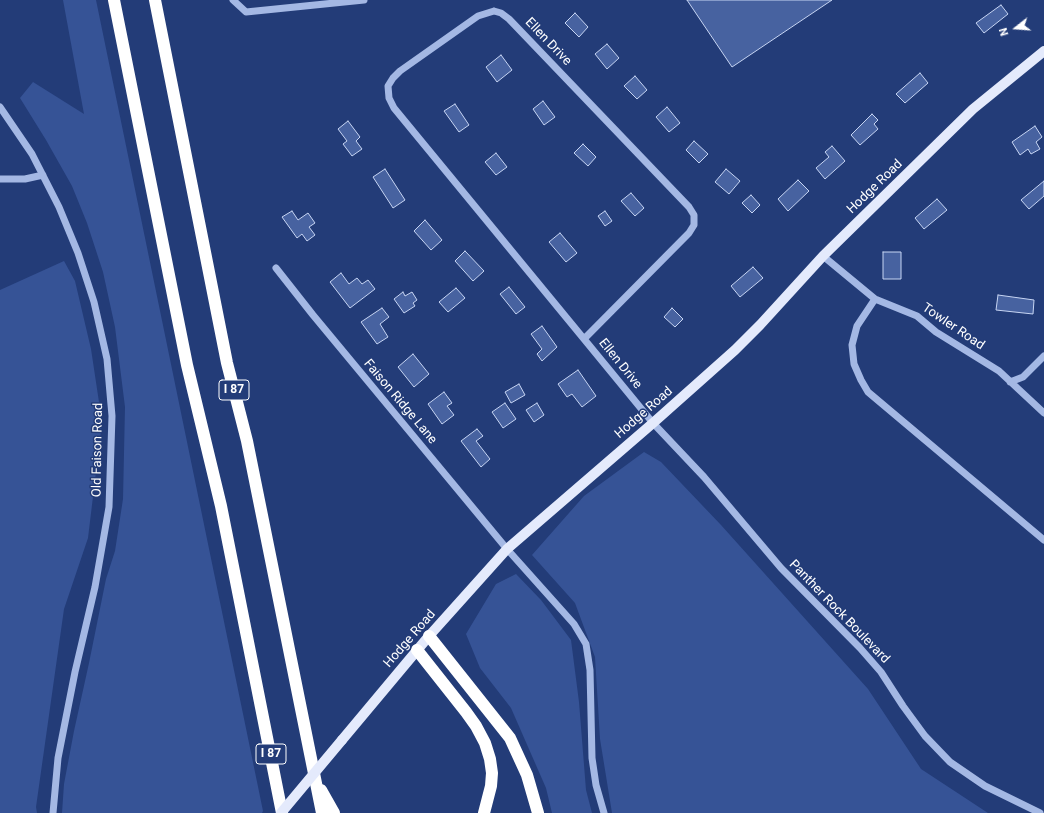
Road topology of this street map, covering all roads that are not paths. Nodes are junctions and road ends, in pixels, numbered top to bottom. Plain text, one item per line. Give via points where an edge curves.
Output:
1 (114, 0) edge
2 (155, 0) edge
3 (233, 0) edge
4 (364, 0) edge
5 (1044, 51) edge
6 (0, 106) edge
7 (43, 175) junction
8 (0, 179) edge
9 (823, 256) junction
10 (276, 268) dead end
11 (875, 299) junction
12 (584, 339) junction
13 (1044, 356) edge
14 (1010, 382) junction
15 (1044, 413) edge
16 (653, 423) junction
17 (1044, 540) edge
18 (507, 549) junction
19 (428, 636) junction
20 (417, 650) junction
21 (315, 779) junction
22 (53, 813) edge
23 (282, 813) edge
24 (322, 813) edge
25 (334, 813) edge
26 (484, 813) edge
27 (538, 813) edge
28 (604, 813) edge
29 (1040, 813) edge

1 - 23 highway, I 87 via 187,366 222,506
2 - 21 highway, I 87
3 - 4 street via 246,12
5 - 9 main road, Hodge Road via 973,109
6 - 7 street, Old Faison Road
7 - 8 street via 25,179
7 - 22 street, Old Faison Road via 78,253 94,302 107,359 112,416 109,507 95,587 58,758
9 - 11 street, Towler Road
9 - 16 main road, Hodge Road via 735,350
10 - 18 street, Faison Ridge Lane via 312,315
11 - 14 street, Towler Road via 917,316 936,332 998,371
11 - 17 street via 857,326 852,345 854,364 868,392
12 - 12 street, Ellen Drive via 689,233 694,225 694,215 509,19 501,13 488,12 478,16 400,71 388,86 389,98 394,108
12 - 16 street, Ellen Drive
13 - 14 street via 1023,377
14 - 15 street, Towler Road
16 - 18 main road, Hodge Road
16 - 29 street, Panther Rock Boulevard via 704,477 780,568 860,648 881,672 925,736 950,762 985,786
18 - 19 main road, Hodge Road
18 - 28 street, Faison Ridge Lane via 574,624 586,644 590,670 592,758
19 - 20 main road, Hodge Road
19 - 27 highway via 510,738 527,775
20 - 23 main road, Hodge Road, bridge
20 - 26 highway via 466,712 484,743 492,773 492,786
21 - 24 highway, I 87
21 - 25 highway

